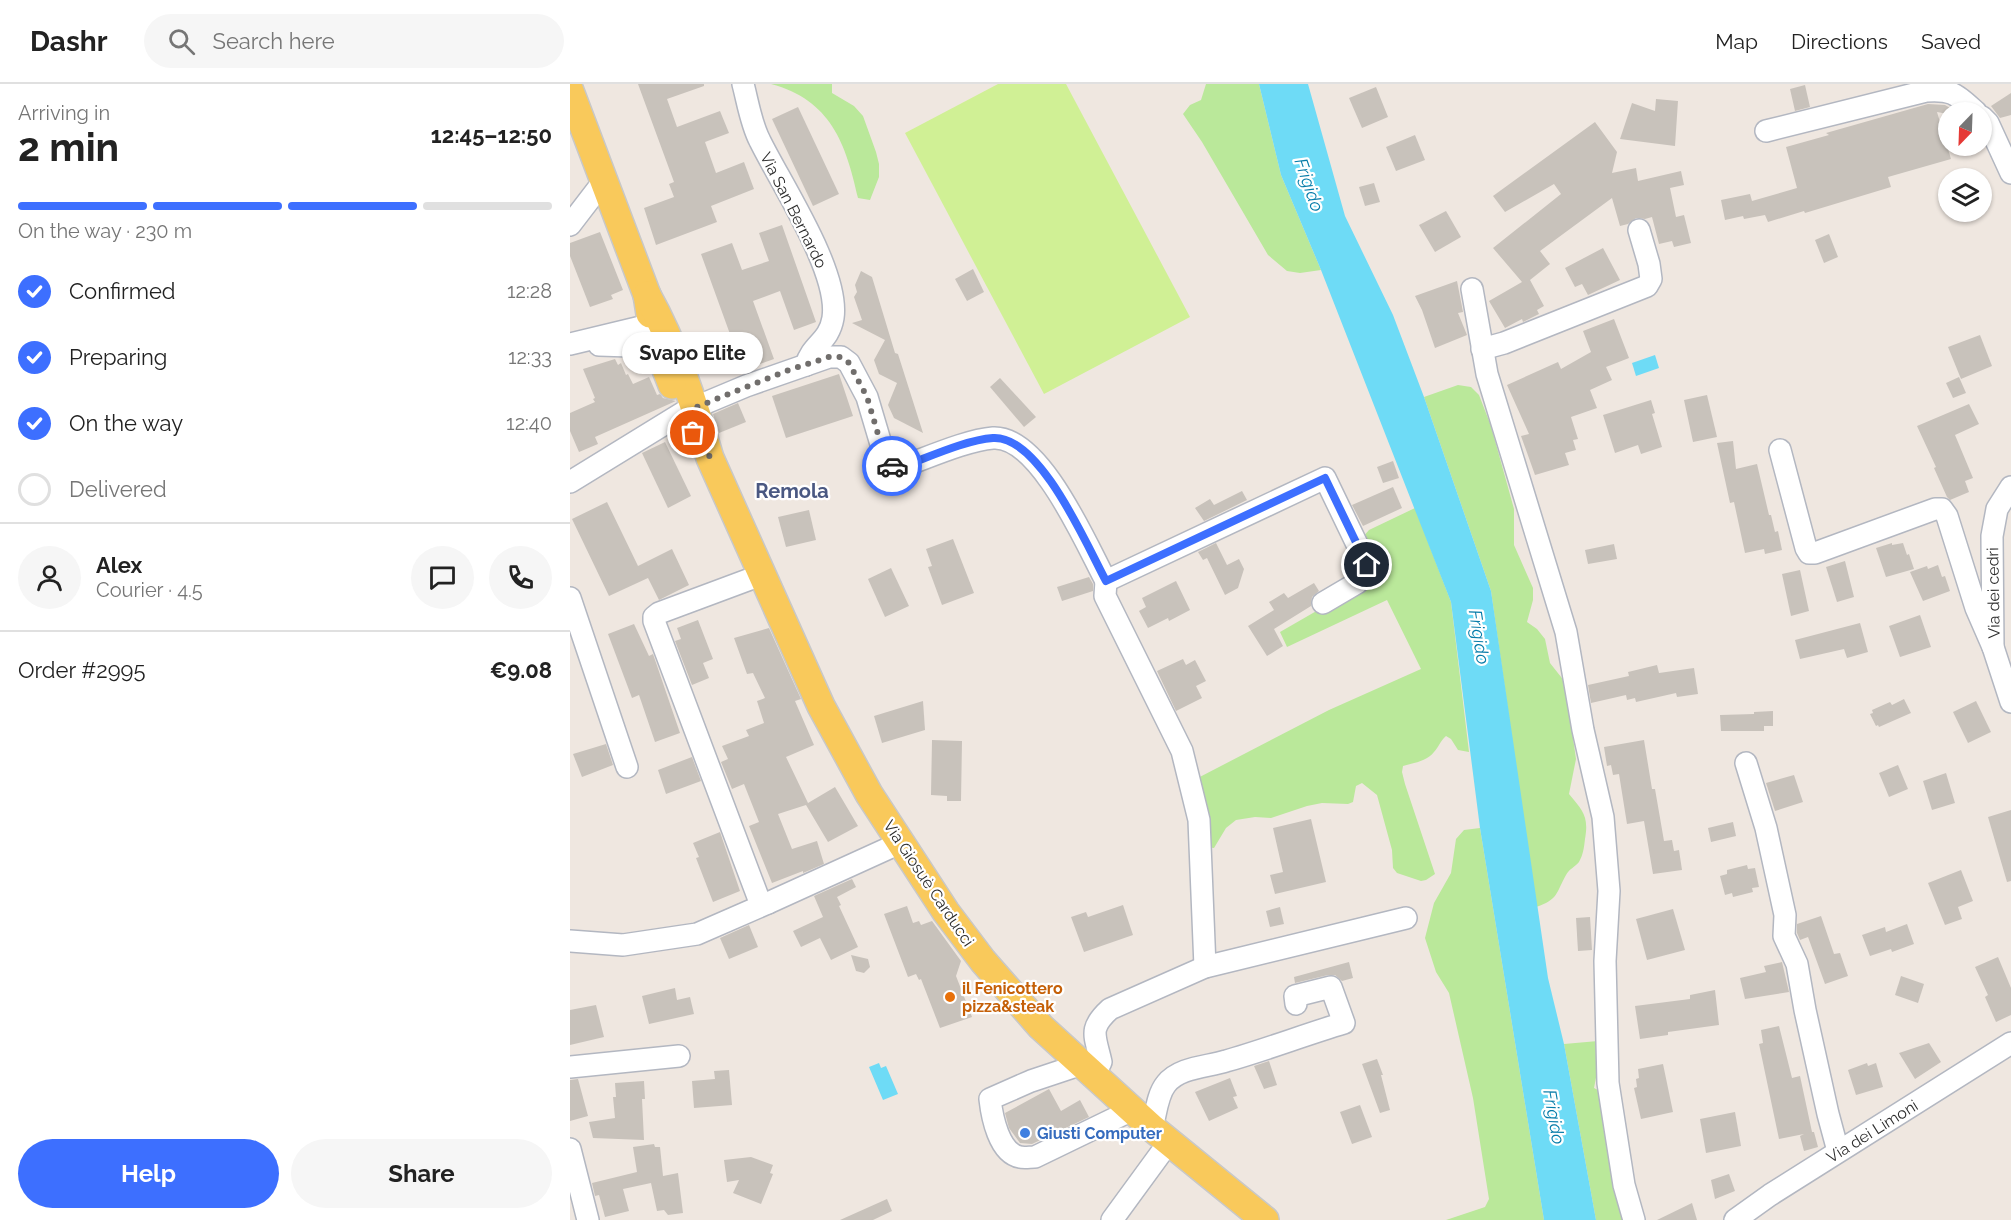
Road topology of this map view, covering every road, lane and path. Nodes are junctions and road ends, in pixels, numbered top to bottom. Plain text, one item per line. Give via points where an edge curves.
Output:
1 (743, 84) edge
2 (570, 91) edge
3 (1965, 102) edge
4 (1766, 131) dead end
5 (1992, 132) edge
6 (2011, 173) edge
7 (595, 192) junction
8 (570, 225) edge
9 (1639, 230) dead end
10 (1472, 289) dead end
11 (648, 305) junction
12 (571, 344) edge
13 (1482, 349) junction
14 (650, 350) joint
15 (806, 365) junction
16 (689, 410) junction
17 (1780, 450) dead end
18 (570, 482) edge
19 (2011, 487) edge
20 (761, 575) junction
21 (1106, 581) junction
22 (570, 598) edge
23 (1323, 603) dead end
24 (1993, 647) junction
25 (2011, 702) edge
26 (1746, 763) dead end
27 (627, 767) dead end
28 (900, 843) junction
29 (768, 903) junction
30 (1406, 918) dead end
31 (570, 941) edge
32 (1205, 967) junction
33 (1296, 1004) dead end
34 (2011, 1043) edge
35 (679, 1056) dead end
36 (570, 1066) edge
37 (1088, 1070) junction
38 (1132, 1110) junction
39 (1161, 1135) junction
40 (570, 1149) edge
41 (1838, 1152) junction
42 (588, 1220) edge
43 (1112, 1220) edge
44 (1265, 1220) edge
45 (1634, 1220) edge
46 (1735, 1220) edge

1 - 15 street, Via San Bernardo via 759,139 824,267 833,299 830,333
2 - 7 main road, Via Giosuè Carducci
3 - 4 street via 1944,90 1926,91
5 - 6 street
7 - 8 street
7 - 11 main road, Via Giosuè Carducci via 619,225
9 - 13 street via 1649,264 1651,279 1647,286
10 - 13 street
11 - 12 street via 647,322 641,327
11 - 16 main road, Via Giosuè Carducci via 663,324
12 - 14 street
13 - 45 street via 1566,632 1603,818 1609,891 1605,961 1608,1083 1624,1185
14 - 16 main road, Via Giosuè Carducci via 663,362
15 - 16 street
15 - 21 street via 829,357 841,357 849,363 867,397 886,461 893,467 995,438 1017,445 1053,484
16 - 18 street
16 - 20 main road, Via Giosuè Carducci
17 - 24 street via 1809,553 1942,509
19 - 24 street, Via dei cedri via 1997,509 1992,536
20 - 28 main road, Via Giosuè Carducci via 821,706
20 - 29 street via 659,613 654,621 758,897
21 - 23 street via 1325,478 1367,565 1366,575 1357,583
21 - 32 street via 1105,596 1182,751 1199,820
22 - 27 street
24 - 25 street, Via dei cedri
26 - 41 street via 1766,828 1785,915 1784,936 1797,964
28 - 29 street
28 - 37 main road, Via Giosuè Carducci via 983,961 1041,1027
29 - 31 street via 697,934 623,945
30 - 32 street
32 - 37 street via 1110,1009 1098,1020 1094,1031 1101,1062
33 - 39 street via 1295,996 1331,987 1344,1023 1184,1072 1166,1084 1159,1099
34 - 41 street, Via dei Limoni
35 - 36 street
37 - 38 main road, Via Giosuè Carducci
37 - 38 street via 1031,1081 990,1099 991,1116 1006,1149 1019,1157 1035,1157
38 - 39 main road, Via Giosuè Carducci
39 - 43 street
39 - 44 main road, Via Giosuè Carducci
40 - 42 street
41 - 46 street, Via dei Limoni

